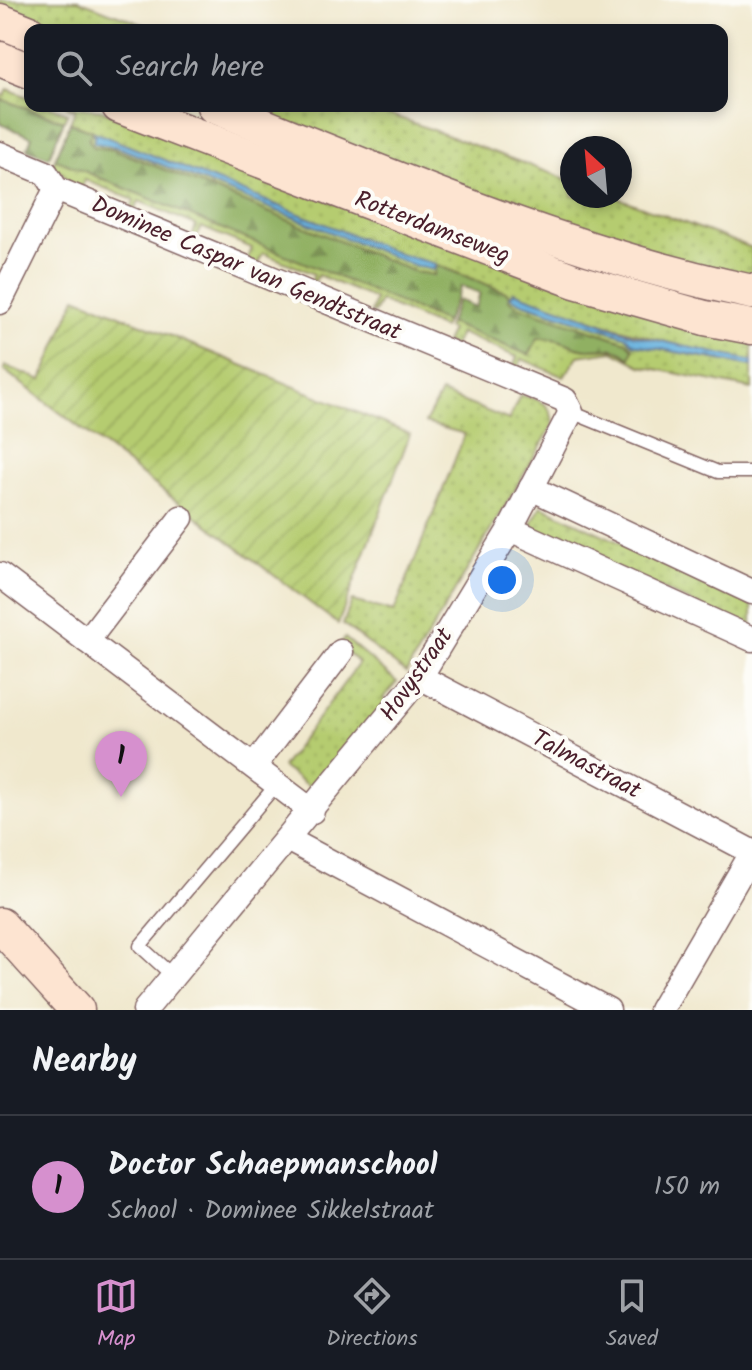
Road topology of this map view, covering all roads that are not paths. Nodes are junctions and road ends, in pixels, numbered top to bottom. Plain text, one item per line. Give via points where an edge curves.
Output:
1 (0, 21) edge
2 (24, 31) edge
3 (0, 59) edge
4 (24, 69) edge
5 (135, 112) edge
6 (229, 112) edge
7 (0, 154) edge
8 (56, 189) junction
9 (752, 292) edge
10 (0, 302) edge
11 (752, 327) edge
12 (571, 412) junction
13 (752, 472) edge
14 (531, 488) junction
15 (181, 518) dead end
16 (510, 529) junction
17 (0, 575) edge
18 (752, 592) edge
19 (752, 639) edge
20 (87, 641) junction
21 (341, 652) dead end
22 (420, 677) junction
23 (254, 766) junction
24 (276, 785) junction
25 (312, 811) junction
26 (289, 840) junction
27 (752, 853) edge
28 (0, 925) edge
29 (175, 978) junction
30 (157, 1007) edge
31 (77, 1010) edge
32 (608, 1010) edge
33 (661, 1010) edge

1 - 2 main road
3 - 4 main road
5 - 11 main road, Rotterdamseweg via 575,281
6 - 9 main road, Rotterdamseweg via 515,223 655,269
7 - 8 street, Dominee Caspar van Gendtstraat via 46,173
8 - 10 street
8 - 12 street, Dominee Caspar van Gendtstraat via 565,400
12 - 13 lane via 718,472
12 - 14 street, Hovystraat
14 - 16 street, Hovystraat
14 - 18 street
15 - 20 street
16 - 19 street
16 - 22 street, Hovystraat
17 - 20 street
20 - 23 street
21 - 23 street
22 - 25 street, Hovystraat
22 - 27 street, Talmastraat
23 - 24 street
24 - 25 street
24 - 29 lane via 140,946
25 - 26 street, Hovystraat
26 - 29 street, Hovystraat
26 - 32 street
27 - 33 street
28 - 31 main road
29 - 30 street, Hovystraat

